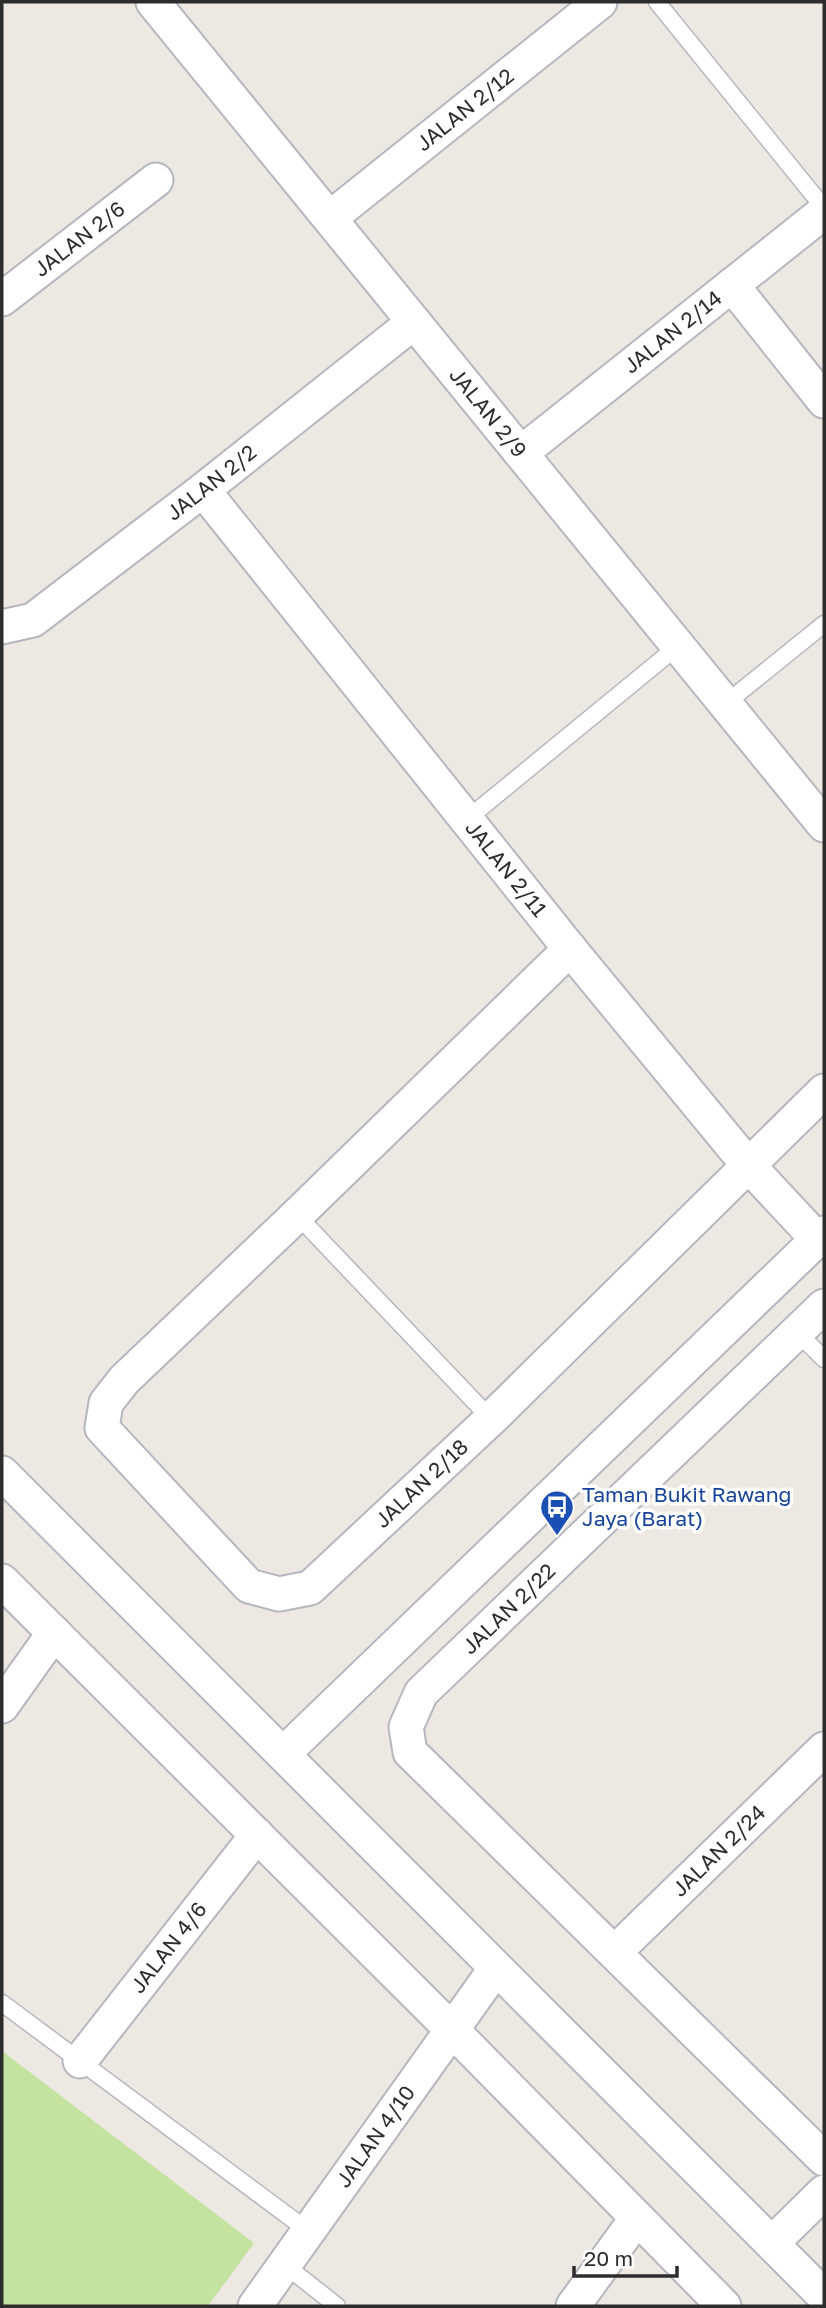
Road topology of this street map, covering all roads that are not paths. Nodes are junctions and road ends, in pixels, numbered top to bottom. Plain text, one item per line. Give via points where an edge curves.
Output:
1 (154, 2) edge
2 (600, 2) edge
3 (657, 2) edge
4 (156, 180) dead end
5 (824, 210) edge
6 (330, 218) junction
7 (732, 285) junction
8 (2, 299) edge
9 (414, 322) junction
10 (824, 401) edge
11 (521, 453) junction
12 (203, 490) junction
13 (824, 624) edge
14 (2, 627) edge
15 (678, 646) junction
16 (725, 704) junction
17 (466, 820) junction
18 (824, 825) edge
19 (570, 949) junction
20 (824, 1091) edge
21 (748, 1165) junction
22 (298, 1215) junction
23 (821, 1237) edge
24 (824, 1306) edge
25 (797, 1332) junction
26 (824, 1359) edge
27 (491, 1419) junction
28 (2, 1473) edge
29 (2, 1581) edge
30 (54, 1633) junction
31 (2, 1706) edge
32 (824, 1749) edge
33 (283, 1754) junction
34 (257, 1835) junction
35 (615, 1952) junction
36 (496, 1968) junction
37 (2, 2003) edge
38 (453, 2031) junction
39 (80, 2061) junction
40 (824, 2159) edge
41 (824, 2193) edge
42 (637, 2218) junction
43 (307, 2230) junction
44 (772, 2244) junction
45 (285, 2265) junction
46 (824, 2296) edge
47 (255, 2306) edge
48 (337, 2306) edge
49 (573, 2306) edge
50 (724, 2306) edge

1 - 6 street, JALAN 2/9
2 - 6 street, JALAN 2/12
3 - 5 lane
4 - 8 street, JALAN 2/6
5 - 7 street, JALAN 2/14
6 - 9 street, JALAN 2/9
7 - 10 street
7 - 11 street, JALAN 2/14
9 - 11 street, JALAN 2/9
9 - 12 street, JALAN 2/2
11 - 15 street, JALAN 2/9
12 - 14 street, JALAN 2/2 via 33,620
12 - 17 street, JALAN 2/11
13 - 16 lane
15 - 16 street, JALAN 2/9
15 - 17 lane
16 - 18 street, JALAN 2/9
17 - 19 street, JALAN 2/11
19 - 21 street, JALAN 2/11
19 - 22 street
20 - 21 street, JALAN 2/18
21 - 23 street, JALAN 2/11
21 - 27 street, JALAN 2/18
22 - 27 lane
22 - 27 street, JALAN 2/18 via 124,1380 106,1403 102,1428 249,1586 279,1594 310,1588
23 - 33 street
24 - 25 street, JALAN 2/22
25 - 26 lane
25 - 35 street, JALAN 2/22 via 421,1693 406,1727 410,1752
28 - 33 street
29 - 30 street
30 - 31 street
30 - 34 street
32 - 35 street, JALAN 2/24
33 - 36 street
34 - 38 street
34 - 39 street, JALAN 4/6
35 - 40 street
36 - 38 street, JALAN 4/10
36 - 44 street
37 - 39 lane
38 - 42 street
38 - 43 street, JALAN 4/10
39 - 43 lane
41 - 44 street
42 - 49 street
42 - 50 street
43 - 45 street, JALAN 4/10
44 - 46 street
45 - 47 street, JALAN 4/10
45 - 48 lane

